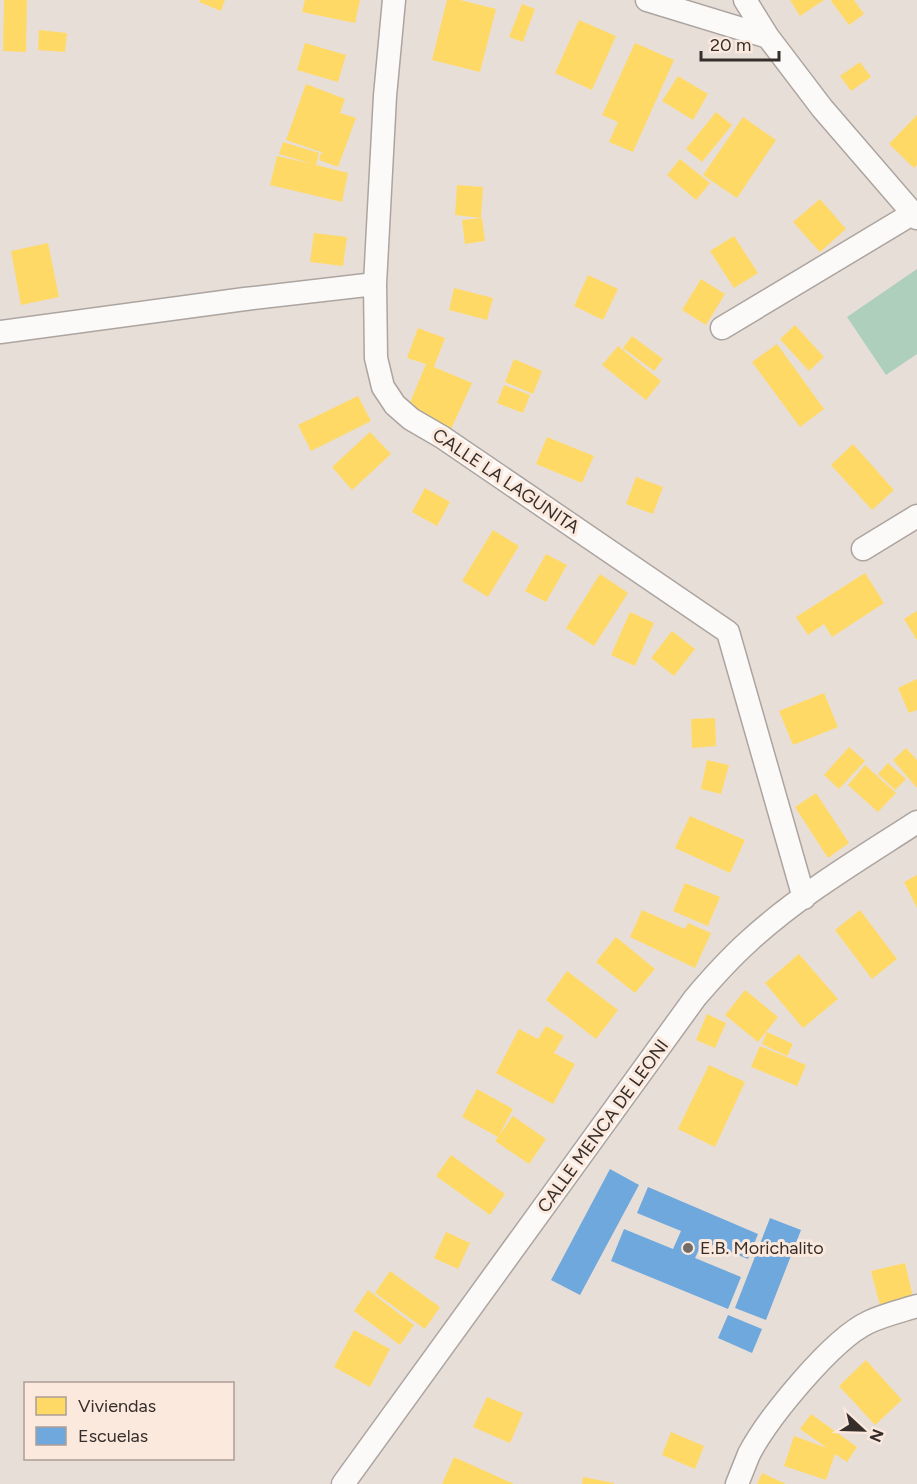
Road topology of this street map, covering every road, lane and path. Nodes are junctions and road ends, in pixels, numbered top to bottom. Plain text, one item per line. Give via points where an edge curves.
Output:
1 (394, 0) edge
2 (647, 0) edge
3 (745, 0) edge
4 (768, 37) junction
5 (914, 216) edge
6 (375, 284) junction
7 (722, 328) dead end
8 (0, 332) edge
9 (916, 520) edge
10 (863, 549) dead end
11 (917, 822) edge
12 (804, 898) junction
13 (917, 1306) edge
14 (343, 1484) edge
15 (737, 1484) edge

1 - 6 street, CALLE LA LAGUNITA
2 - 4 street
3 - 4 street
4 - 5 street via 822,108
5 - 7 street
6 - 8 street
6 - 12 street, CALLE LA LAGUNITA via 376,358 383,387 395,405 728,632
9 - 10 street
11 - 12 street, CALLE MENCA DE LEONI
12 - 14 street, CALLE MENCA DE LEONI via 749,940 695,998
13 - 15 street via 867,1323 838,1344 774,1416

